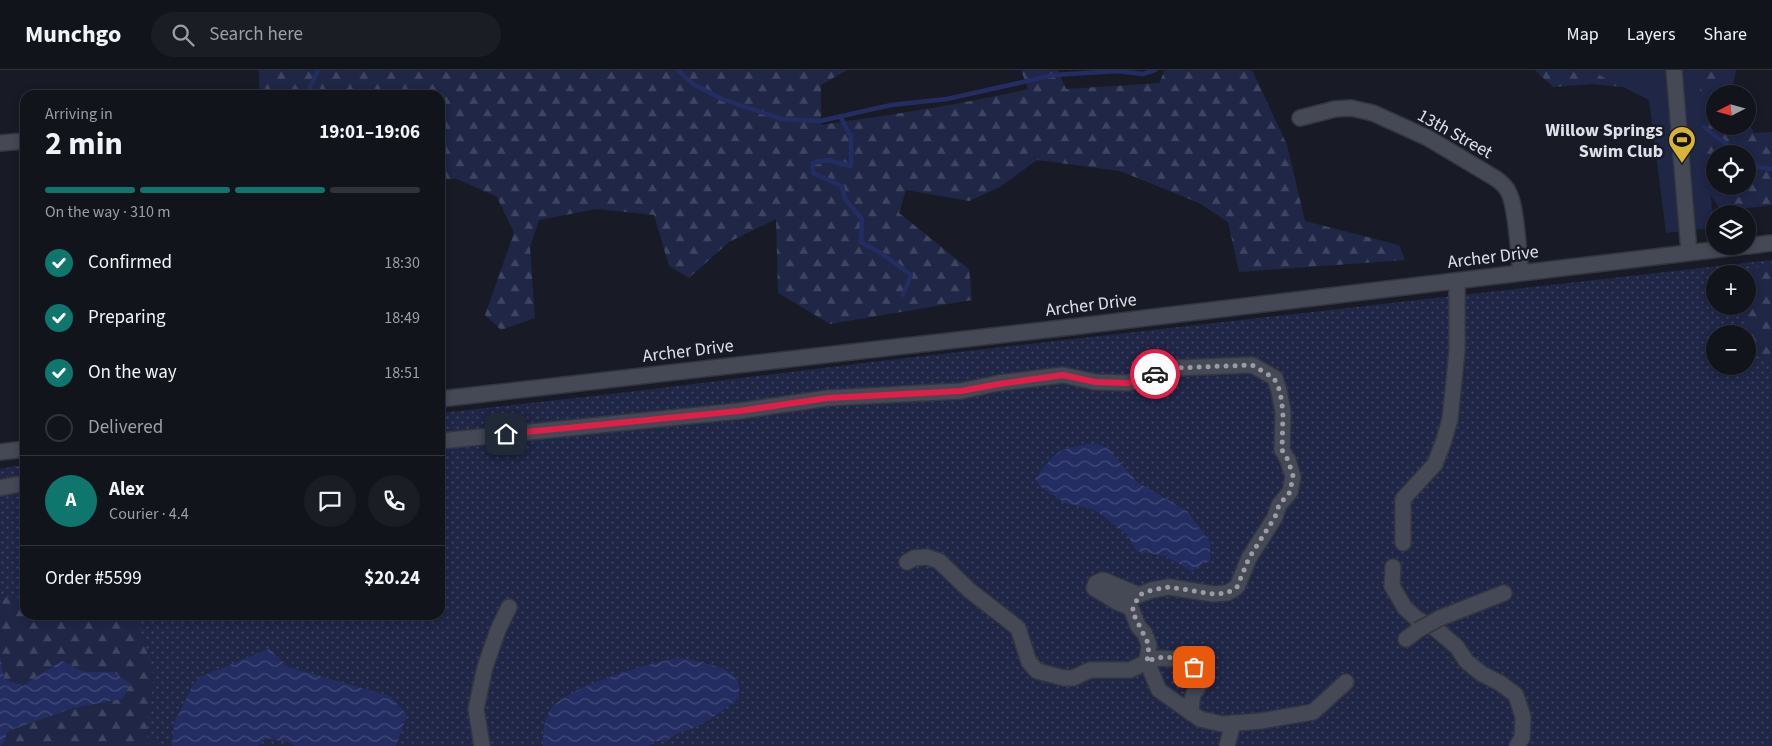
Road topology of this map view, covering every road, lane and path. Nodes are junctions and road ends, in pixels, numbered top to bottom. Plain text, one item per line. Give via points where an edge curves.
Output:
1 (1674, 70) edge
2 (1300, 118) dead end
3 (20, 141) edge
4 (0, 143) edge
5 (1772, 243) edge
6 (1756, 245) edge
7 (1706, 250) edge
8 (1689, 252) junction
9 (1522, 272) junction
10 (1457, 281) junction
11 (445, 398) edge
12 (445, 440) edge
13 (20, 450) edge
14 (0, 452) edge
15 (20, 484) edge
16 (0, 488) edge
17 (1403, 543) dead end
18 (907, 562) dead end
19 (1393, 567) dead end
20 (1504, 592) dead end
21 (1139, 595) junction
22 (509, 607) dead end
23 (1132, 611) junction
24 (1412, 634) dead end
25 (1147, 662) junction
26 (1346, 682) dead end
27 (1191, 713) junction
28 (1233, 723) junction
29 (482, 746) edge
30 (1227, 746) edge
31 (1517, 746) edge

1 - 8 street
2 - 9 street, 13th Street via 1351,108 1373,114 1428,138 1495,178 1509,194 1513,207
3 - 4 street
5 - 6 street, Archer Drive
7 - 8 street, Archer Drive
8 - 9 street, Archer Drive
9 - 10 street, Archer Drive
10 - 11 street, Archer Drive
10 - 17 street via 1457,351 1450,419 1434,464 1403,499
12 - 21 street via 739,411 828,398 961,391 1063,375 1095,382 1128,383 1175,368 1252,365 1274,378 1280,391 1282,450 1293,476 1290,492 1249,558 1237,587 1220,594 1169,587
13 - 14 street
15 - 16 street
18 - 25 street via 926,557 939,561 955,574 969,590 1018,628 1029,662 1037,671 1072,678 1090,670 1130,670
19 - 31 street via 1392,586 1405,608 1457,647 1466,661 1482,674 1516,695 1523,717 1522,738
20 - 24 street, bridge via 1440,618
21 - 23 street
21 - 23 street via 1103,580 1096,583 1094,588
22 - 29 street via 485,667 476,709
23 - 25 street via 1149,645
25 - 27 street via 1159,690
25 - 27 street via 1162,657 1185,661 1194,667 1200,677 1193,694
26 - 28 street via 1313,712
27 - 28 street via 1200,719
28 - 30 street

